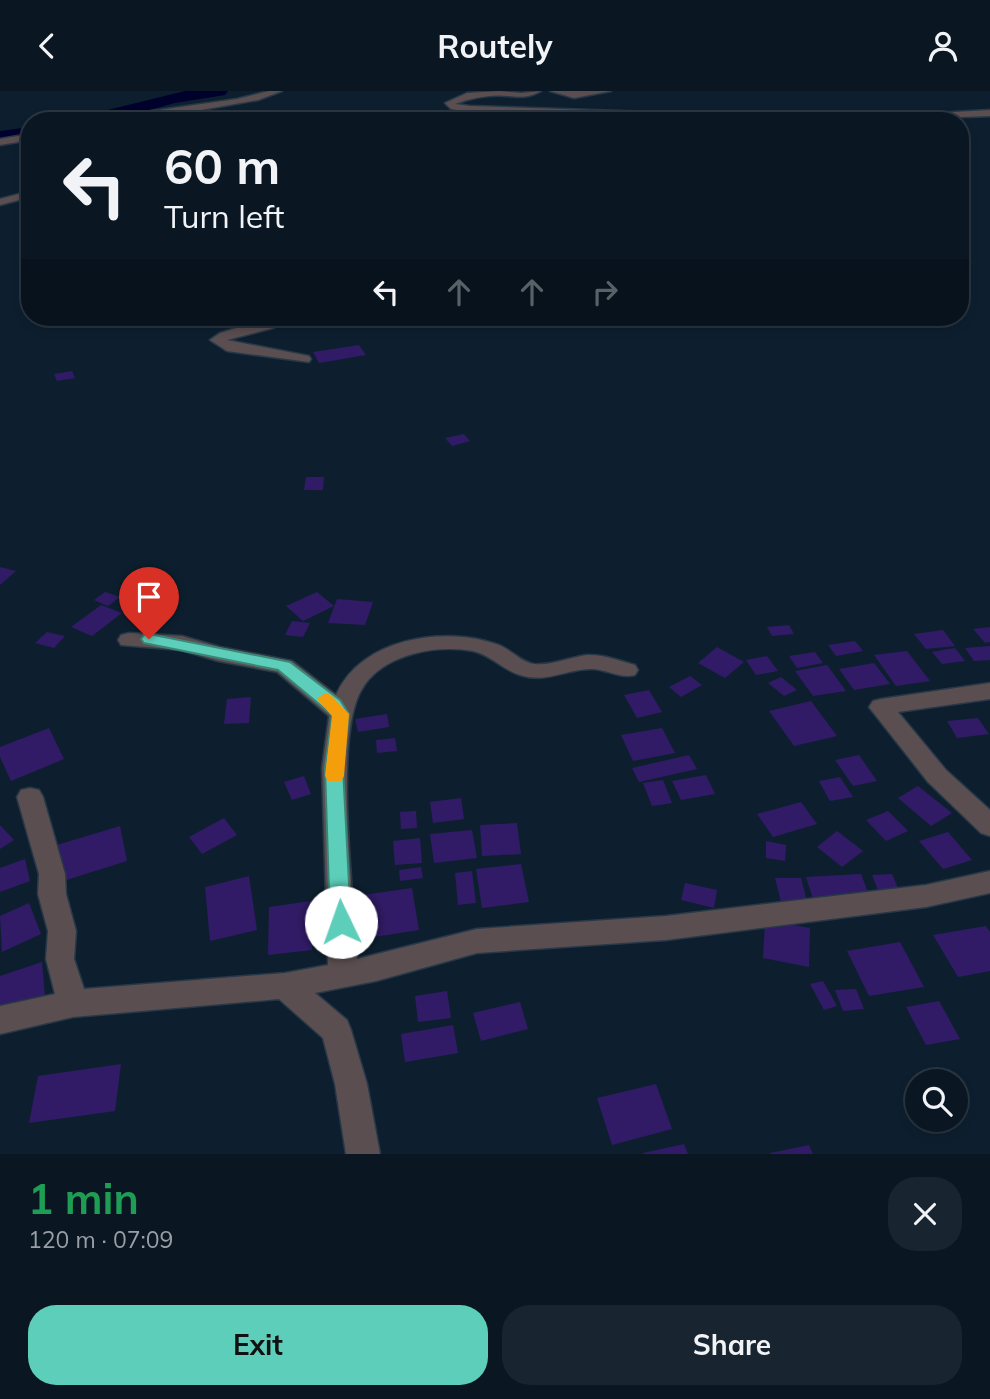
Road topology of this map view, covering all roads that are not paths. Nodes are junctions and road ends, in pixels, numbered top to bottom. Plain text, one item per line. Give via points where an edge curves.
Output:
1 (278, 91) edge
2 (537, 91) edge
3 (554, 91) edge
4 (607, 91) edge
5 (186, 107) junction
6 (162, 110) joint
7 (153, 112) edge
8 (201, 112) edge
9 (560, 112) edge
10 (990, 113) edge
11 (969, 114) edge
12 (21, 138) edge
13 (0, 142) edge
14 (21, 196) edge
15 (0, 202) edge
16 (264, 326) edge
17 (304, 359) dead end
18 (129, 640) dead end
19 (627, 670) dead end
20 (990, 691) edge
21 (341, 714) junction
22 (30, 797) dead end
23 (990, 826) edge
24 (990, 882) edge
25 (343, 974) junction
26 (285, 986) junction
27 (73, 1003) junction
28 (0, 1020) edge
29 (363, 1154) edge

1 - 5 street
2 - 9 street via 521,96 467,96 449,103 470,109
3 - 4 street via 574,95
5 - 6 street
5 - 8 street
6 - 7 street
10 - 11 street
12 - 13 street
14 - 15 street
16 - 17 street via 217,341 227,347
18 - 21 street via 182,643 284,666
19 - 21 street via 594,662 526,670 490,649 448,643 415,646 389,655 361,675
20 - 23 street via 881,708 937,776
21 - 25 street via 334,768
22 - 27 street via 52,874 62,931 60,959
24 - 25 street via 926,896 666,928 477,941
25 - 26 street
26 - 27 street
26 - 29 street via 336,1030 352,1084
27 - 28 street

